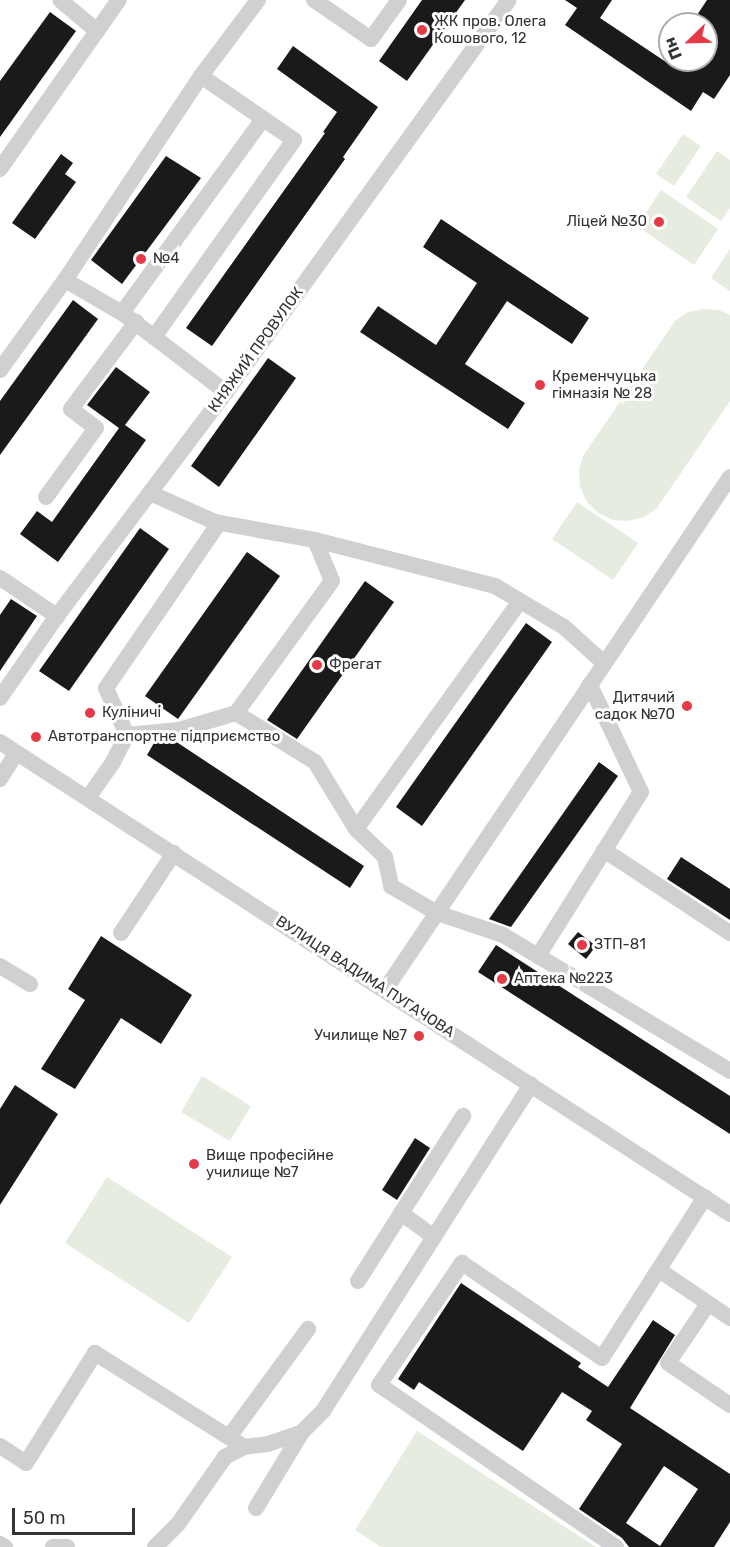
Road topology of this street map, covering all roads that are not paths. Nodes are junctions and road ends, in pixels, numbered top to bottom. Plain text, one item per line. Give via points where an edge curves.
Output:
1 (60, 0) edge
2 (119, 0) edge
3 (258, 0) edge
4 (314, 0) edge
5 (399, 0) edge
6 (509, 0) edge
7 (97, 31) junction
8 (201, 76) junction
9 (263, 119) junction
10 (0, 169) edge
11 (65, 280) junction
12 (129, 317) junction
13 (154, 338) junction
14 (0, 370) edge
15 (226, 392) junction
16 (730, 477) edge
17 (150, 493) junction
18 (46, 497) dead end
19 (724, 499) edge
20 (219, 523) junction
21 (315, 540) junction
22 (0, 578) edge
23 (520, 601) junction
24 (57, 616) junction
25 (604, 663) junction
26 (590, 685) junction
27 (0, 698) edge
28 (236, 713) junction
29 (127, 735) junction
30 (0, 742) edge
31 (16, 753) junction
32 (0, 779) edge
33 (88, 798) junction
34 (356, 829) junction
35 (604, 850) junction
36 (174, 853) junction
37 (437, 913) junction
38 (121, 933) dead end
39 (730, 933) edge
40 (538, 956) junction
41 (0, 966) edge
42 (30, 984) dead end
43 (385, 990) junction
44 (730, 1071) edge
45 (531, 1085) junction
46 (463, 1116) dead end
47 (705, 1197) junction
48 (401, 1213) junction
49 (730, 1214) edge
50 (434, 1237) junction
51 (658, 1270) junction
52 (358, 1281) dead end
53 (708, 1304) junction
54 (730, 1318) edge
55 (308, 1329) dead end
56 (730, 1405) edge
57 (302, 1432) junction
58 (230, 1437) junction
59 (0, 1446) edge
60 (244, 1446) junction
61 (256, 1508) dead end
62 (0, 1544) edge
63 (5, 1547) edge
64 (53, 1547) edge
65 (67, 1547) edge
66 (155, 1547) edge
67 (616, 1547) edge

1 - 7 street
2 - 7 street
3 - 8 street
4 - 5 street via 371,39
6 - 15 street, КНЯЖИЙ ПРОВУЛОК
7 - 10 street
8 - 9 street
8 - 11 street
9 - 12 street
9 - 13 street via 294,140
11 - 12 street
11 - 14 street
12 - 13 street
12 - 18 street via 71,409 96,428
13 - 15 street
15 - 17 street, КНЯЖИЙ ПРОВУЛОК
16 - 19 street
17 - 20 street
17 - 24 street, КНЯЖИЙ ПРОВУЛОК
19 - 25 street
20 - 21 street
20 - 29 street via 106,688
21 - 23 street via 495,586
21 - 28 street via 332,581
22 - 24 street
23 - 25 street via 564,627
23 - 34 street
24 - 27 street, КНЯЖИЙ ПРОВУЛОК
25 - 26 street
26 - 35 street via 641,792
26 - 37 street
28 - 29 street via 180,730
28 - 34 street via 315,762
29 - 33 street
30 - 31 street, ВУЛИЦЯ ВАДИМА ПУГАЧОВА
31 - 32 street
31 - 33 street, ВУЛИЦЯ ВАДИМА ПУГАЧОВА
33 - 36 street, ВУЛИЦЯ ВАДИМА ПУГАЧОВА
34 - 37 street via 385,856 391,886
35 - 39 street
35 - 40 street
36 - 38 street
36 - 43 street, ВУЛИЦЯ ВАДИМА ПУГАЧОВА
37 - 40 street via 503,935
37 - 43 street
40 - 44 street
41 - 42 street
43 - 45 street, ВУЛИЦЯ ВАДИМА ПУГАЧОВА
45 - 47 street, ВУЛИЦЯ ВАДИМА ПУГАЧОВА
45 - 50 street
46 - 48 street
47 - 49 street, ВУЛИЦЯ ВАДИМА ПУГАЧОВА
47 - 51 street
48 - 50 street
48 - 52 street
50 - 57 street via 323,1411
51 - 53 street
51 - 67 street via 602,1358 462,1263 379,1385
53 - 54 street
53 - 56 street via 668,1363
55 - 58 street
57 - 60 street via 268,1444
57 - 61 street
58 - 59 street via 95,1353 26,1464
58 - 60 street
60 - 66 street via 225,1457 178,1524
62 - 63 street
64 - 65 street

